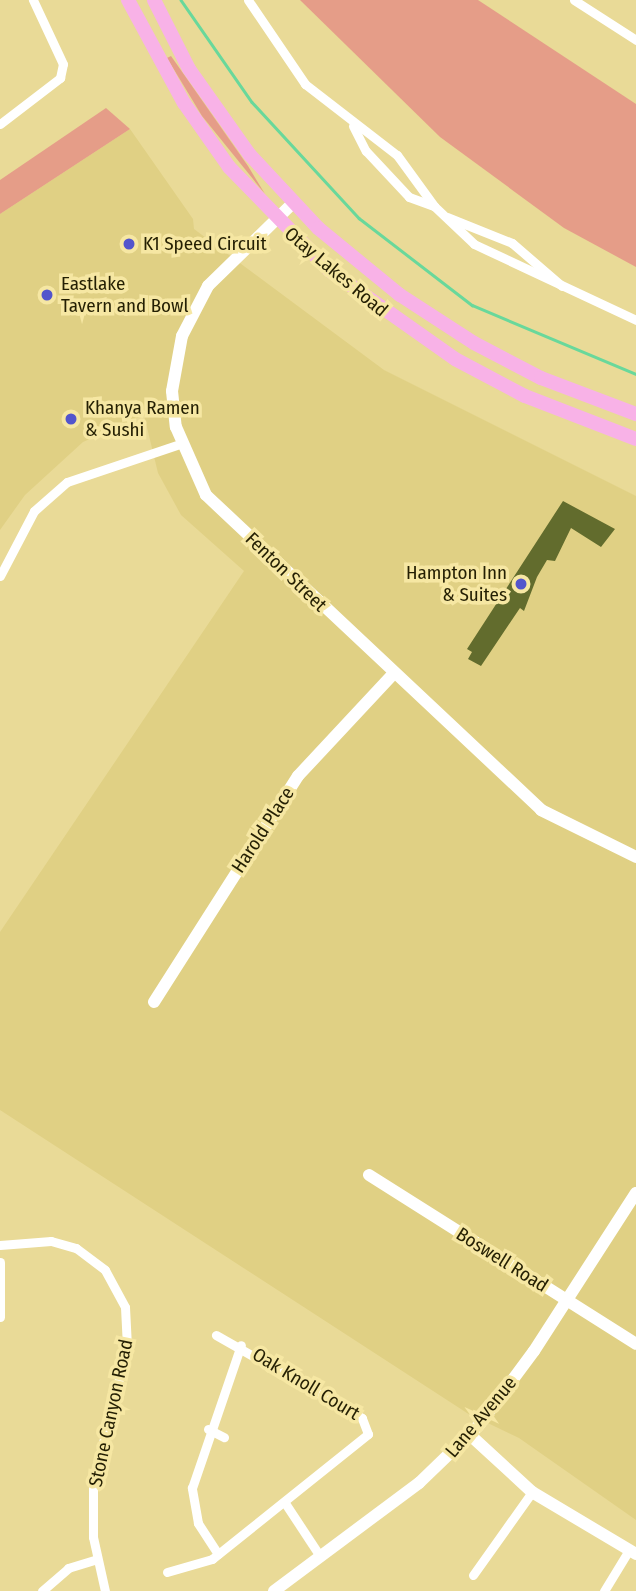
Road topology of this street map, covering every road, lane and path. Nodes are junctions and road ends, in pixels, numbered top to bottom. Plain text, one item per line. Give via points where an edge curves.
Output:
1 (33, 0) edge
2 (128, 0) edge
3 (154, 0) edge
4 (248, 0) edge
5 (574, 0) edge
6 (636, 40) edge
7 (0, 124) edge
8 (353, 126) junction
9 (294, 202) junction
10 (434, 206) junction
11 (443, 215) junction
12 (274, 219) junction
13 (565, 290) junction
14 (636, 320) edge
15 (636, 414) edge
16 (636, 439) edge
17 (180, 444) junction
18 (0, 576) edge
19 (393, 674) junction
20 (636, 857) edge
21 (154, 1002) dead end
22 (369, 1175) dead end
23 (636, 1193) edge
24 (0, 1245) edge
25 (0, 1262) edge
26 (566, 1301) junction
27 (0, 1317) edge
28 (216, 1335) dead end
29 (636, 1343) edge
30 (241, 1345) junction
31 (208, 1429) junction
32 (469, 1434) junction
33 (224, 1437) dead end
34 (532, 1492) junction
35 (285, 1503) junction
36 (633, 1552) edge
37 (218, 1554) junction
38 (320, 1556) junction
39 (96, 1559) junction
40 (167, 1572) dead end
41 (473, 1574) dead end
42 (42, 1591) edge
43 (105, 1591) edge
44 (274, 1591) edge
45 (604, 1591) edge

1 - 7 street via 63,64 60,78
2 - 12 main road, Otay Lakes Road via 184,103
3 - 9 main road, Otay Lakes Road via 189,69 250,155
4 - 8 street via 305,84
5 - 6 street
8 - 10 street via 397,155
8 - 10 street via 366,151 409,197
9 - 12 street, Fenton Street
9 - 15 main road, Otay Lakes Road via 400,295 474,343 541,378
10 - 11 street
11 - 13 street via 495,258
11 - 13 street via 506,239
12 - 16 main road, Otay Lakes Road via 392,319 454,359 525,396
12 - 17 street, Fenton Street via 217,274 187,323 172,391
13 - 14 street
17 - 18 street via 67,482 34,510
17 - 19 street, Fenton Street via 206,495
19 - 20 street, Fenton Street via 541,810
19 - 21 street, Harold Place via 298,776
22 - 26 street, Boswell Road
23 - 26 street, Lane Avenue
24 - 39 street, Stone Canyon Road via 51,1241 76,1248 105,1270 125,1307 127,1347 93,1482
25 - 27 street
26 - 29 street, Boswell Road
26 - 32 street, Lane Avenue
28 - 30 street, Oak Knoll Court
30 - 31 street
30 - 35 street, Oak Knoll Court via 362,1418 368,1434
31 - 33 street
31 - 37 street via 191,1498 198,1523
32 - 34 street
32 - 38 street, Lane Avenue via 440,1466
34 - 36 street
34 - 41 street
35 - 37 street
35 - 38 street
36 - 45 street
37 - 40 street via 196,1567
38 - 44 street, Lane Avenue
39 - 42 street via 68,1569
39 - 43 street, Stone Canyon Road

